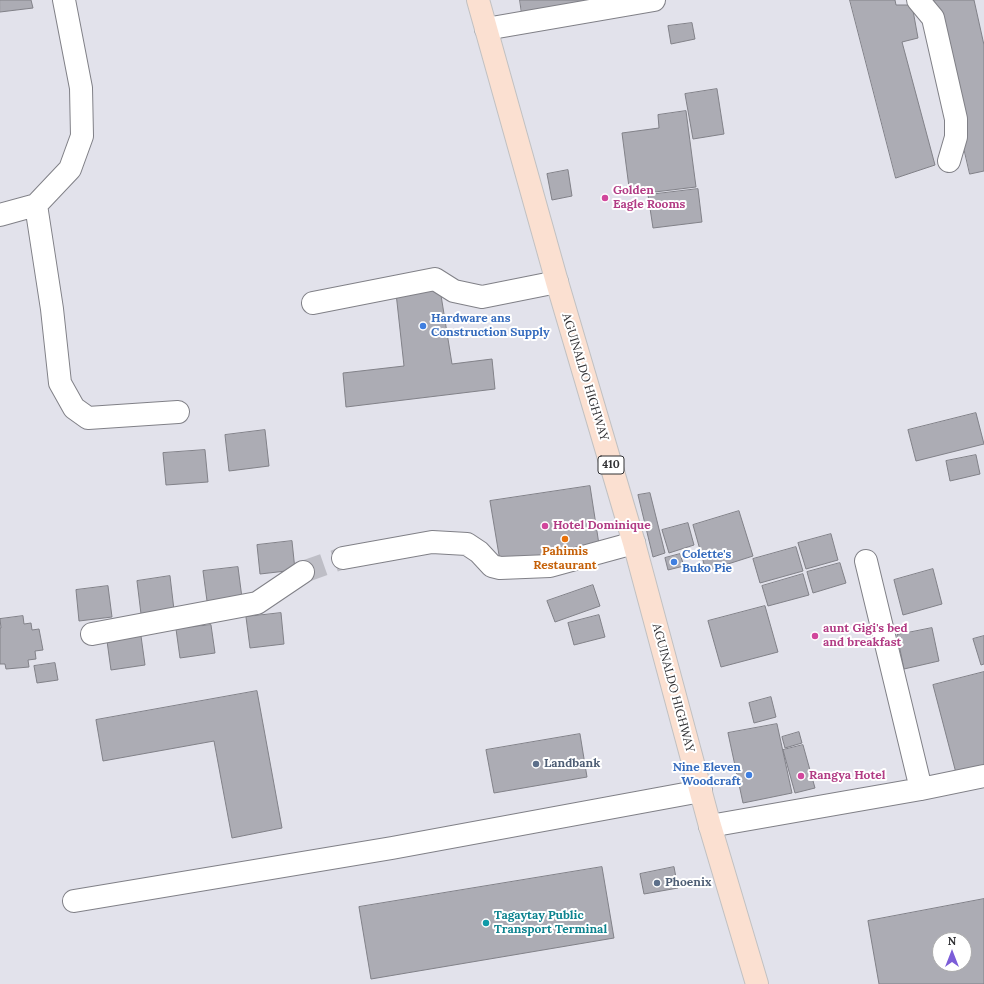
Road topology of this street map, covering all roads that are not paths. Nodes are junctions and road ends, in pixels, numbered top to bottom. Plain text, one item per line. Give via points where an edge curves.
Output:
1 (64, 0) edge
2 (478, 0) edge
3 (654, 0) edge
4 (918, 0) edge
5 (486, 29) junction
6 (949, 162) dead end
7 (36, 205) junction
8 (0, 215) edge
9 (556, 282) junction
10 (312, 303) dead end
11 (178, 412) dead end
12 (634, 543) junction
13 (343, 558) tunnel mouth
14 (866, 561) dead end
15 (303, 572) tunnel mouth
16 (92, 634) dead end
17 (984, 776) edge
18 (921, 789) junction
19 (701, 791) junction
20 (710, 826) junction
21 (74, 901) dead end
22 (758, 984) edge

1 - 7 street via 81,88 82,136 70,169
2 - 5 main road, AGUINALDO HIGHWAY / 410
3 - 5 street
4 - 6 street via 933,18 956,118 956,137
5 - 9 main road, AGUINALDO HIGHWAY / 410
7 - 8 street
7 - 11 street via 60,383 74,408 88,418
9 - 10 street via 482,296 454,291 435,279
9 - 12 main road, AGUINALDO HIGHWAY / 410
12 - 13 street via 550,566 500,568 492,566 467,544 432,542
12 - 19 main road, AGUINALDO HIGHWAY / 410
14 - 18 street
15 - 16 street via 257,603
17 - 18 street
18 - 20 street
19 - 20 main road, AGUINALDO HIGHWAY / 410
19 - 21 street via 392,848
20 - 22 main road, AGUINALDO HIGHWAY / 410

